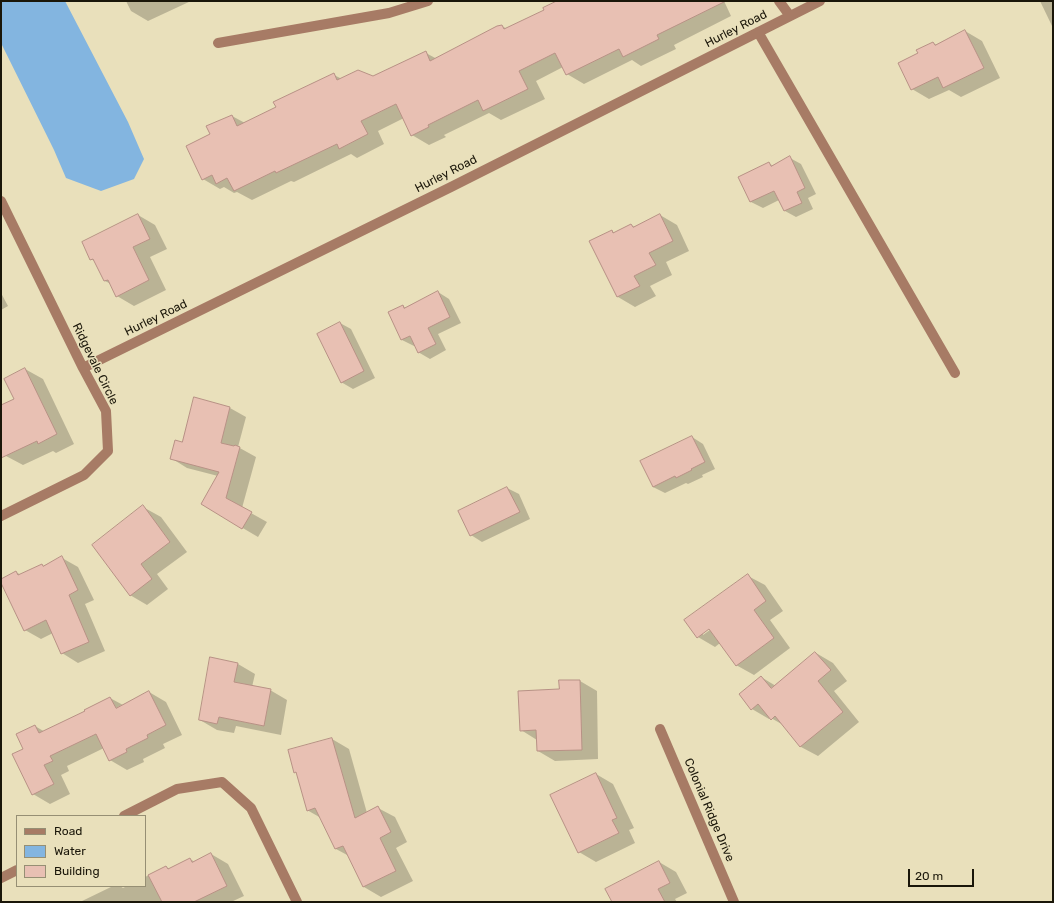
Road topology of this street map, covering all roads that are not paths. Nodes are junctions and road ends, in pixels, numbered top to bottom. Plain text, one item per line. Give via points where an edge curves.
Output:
1 (428, 1) edge
2 (780, 1) edge
3 (820, 1) edge
4 (790, 16) junction
5 (758, 32) junction
6 (218, 43) dead end
7 (1, 201) edge
8 (83, 368) junction
9 (955, 373) dead end
10 (1, 516) edge
11 (660, 729) dead end
12 (126, 815) edge
13 (16, 870) edge
14 (1, 878) edge
15 (297, 902) edge
16 (734, 902) edge

1 - 6 street via 389,13
2 - 4 street
3 - 4 street, Hurley Road
4 - 5 street, Hurley Road
5 - 8 street, Hurley Road
5 - 9 street
7 - 8 street, Ridgevale Circle
8 - 10 street, Ridgevale Circle via 106,411 108,451 84,475
11 - 16 street, Colonial Ridge Drive
12 - 15 street via 177,789 222,782 251,808
13 - 14 street

